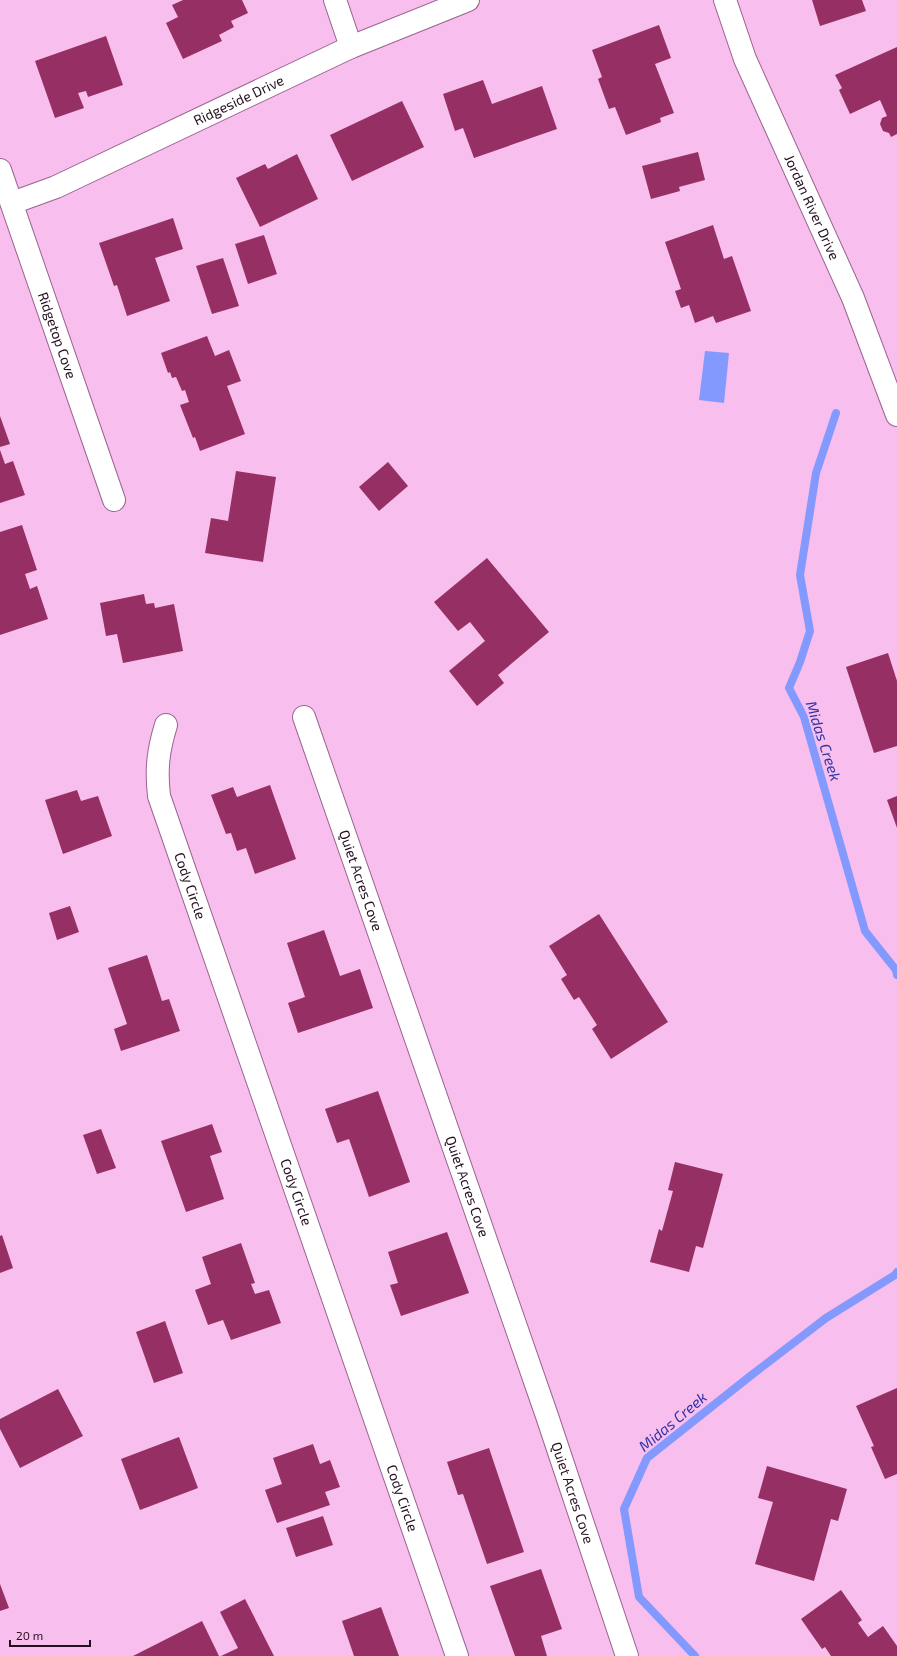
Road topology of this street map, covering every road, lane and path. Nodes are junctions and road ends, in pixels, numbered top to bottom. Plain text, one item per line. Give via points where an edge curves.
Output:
1 (335, 0) edge
2 (468, 0) edge
3 (725, 0) edge
4 (350, 47) junction
5 (0, 170) edge
6 (12, 204) junction
7 (897, 415) edge
8 (114, 500) dead end
9 (304, 717) dead end
10 (166, 725) dead end
11 (457, 1656) edge
12 (627, 1656) edge

1 - 4 street
2 - 4 street, Ridgeside Drive
3 - 7 street, Jordan River Drive via 745,59 853,298
4 - 6 street, Ridgeside Drive via 56,187
5 - 6 street, Ridgetop Cove
6 - 8 street, Ridgetop Cove
9 - 12 street, Quiet Acres Cove via 547,1416
10 - 11 street, Cody Circle via 159,749 160,796

